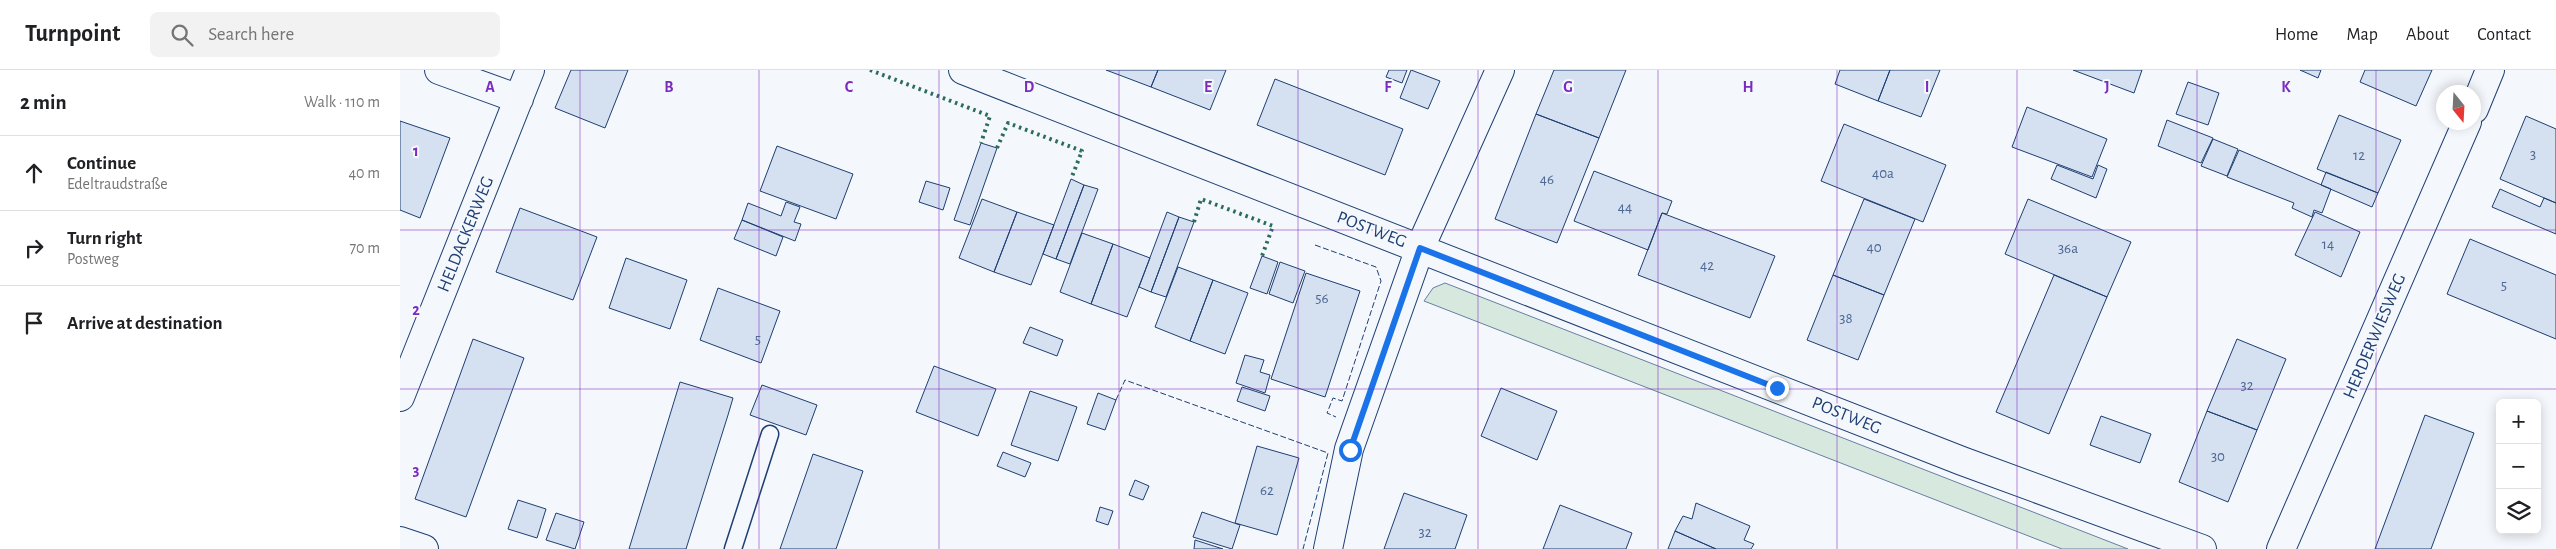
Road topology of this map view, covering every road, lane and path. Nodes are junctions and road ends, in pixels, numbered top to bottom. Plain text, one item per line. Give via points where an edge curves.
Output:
1 (439, 70) edge
2 (530, 70) edge
3 (963, 70) edge
4 (1500, 70) edge
5 (2490, 70) edge
6 (1003, 77) edge
7 (2481, 92) edge
8 (519, 99) junction
9 (2464, 130) edge
10 (1420, 248) junction
11 (400, 397) edge
12 (770, 434) dead end
13 (400, 541) edge
14 (424, 549) edge
15 (733, 549) edge
16 (1328, 549) edge
17 (2202, 549) edge
18 (2281, 549) edge

1 - 8 street
2 - 8 street, HELDACKERWEG
3 - 6 street, POSTWEG
4 - 10 street
5 - 7 street
6 - 10 street, POSTWEG
8 - 11 street, HELDACKERWEG
9 - 18 street, HERDERWIESWEG
10 - 16 street via 1350,450
10 - 17 street, POSTWEG via 1962,461
12 - 15 lane
13 - 14 street

